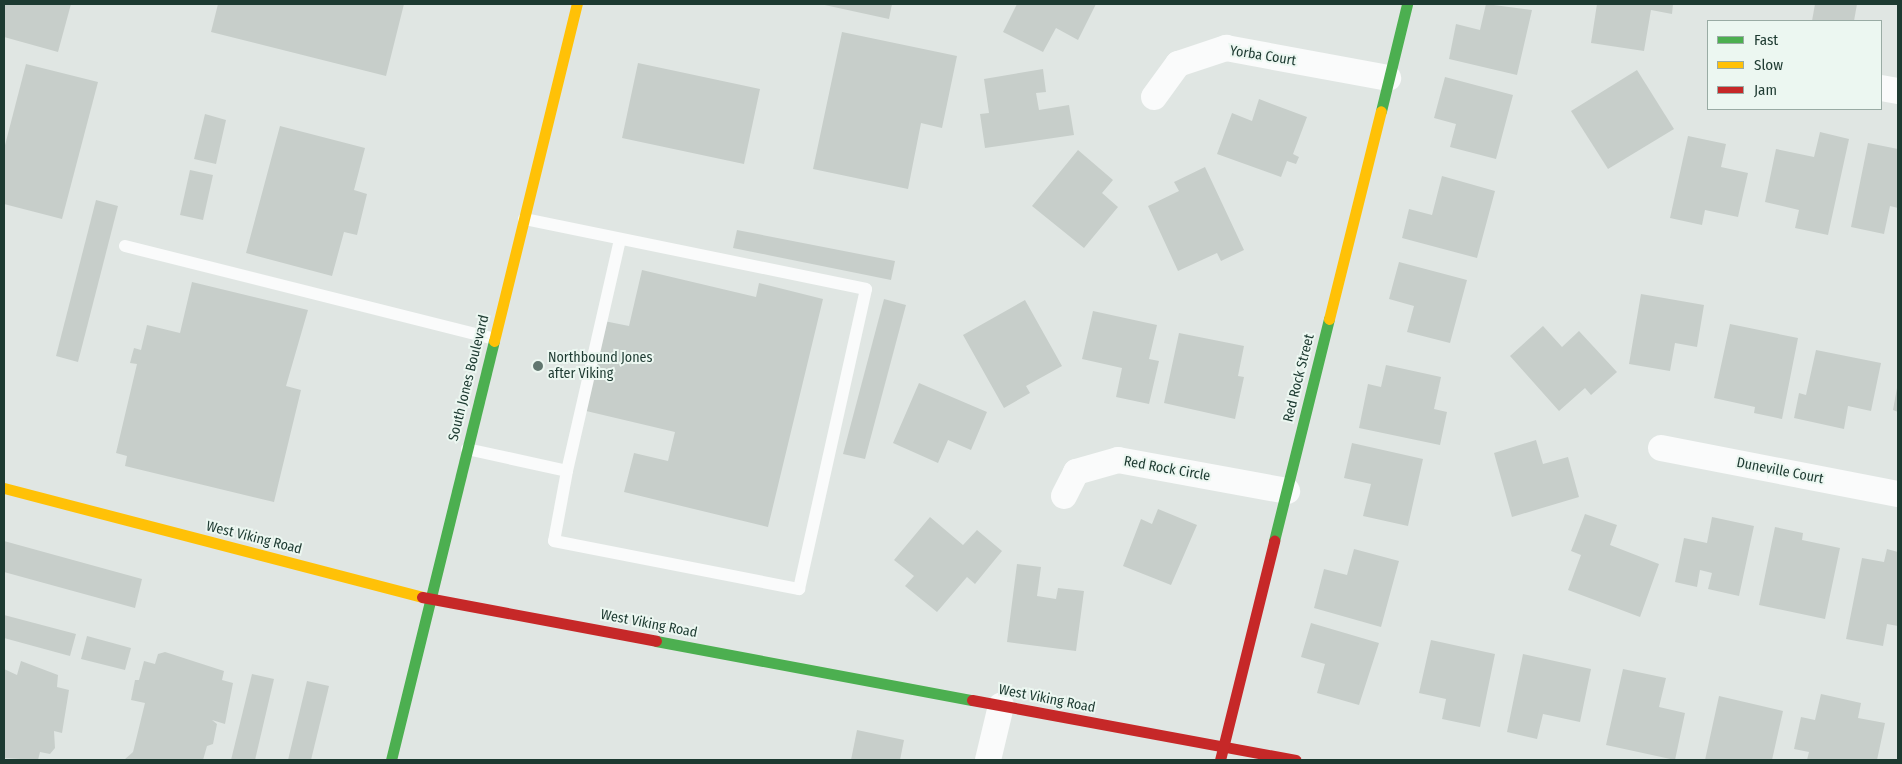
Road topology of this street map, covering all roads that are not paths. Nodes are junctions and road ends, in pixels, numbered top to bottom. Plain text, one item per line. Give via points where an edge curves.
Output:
1 (577, 4) edge
2 (1407, 4) edge
3 (1388, 78) junction
4 (1882, 88) edge
5 (1898, 91) edge
6 (1154, 97) dead end
7 (524, 219) junction
8 (620, 239) junction
9 (125, 246) dead end
10 (494, 339) junction
11 (467, 448) junction
12 (1661, 448) dead end
13 (567, 471) junction
14 (4, 488) edge
15 (1286, 491) junction
16 (1898, 494) edge
17 (1064, 496) dead end
18 (430, 599) junction
19 (1001, 706) junction
20 (1223, 747) junction
21 (391, 760) edge
22 (988, 760) edge
23 (1220, 760) edge
24 (1295, 760) edge

1 - 7 street, South Jones Boulevard
2 - 3 street, Red Rock Street
3 - 6 street, Yorba Court via 1226,48 1178,64
3 - 15 street, Red Rock Street
4 - 5 street
7 - 8 lane
7 - 10 street, South Jones Boulevard
8 - 13 lane
8 - 13 lane via 866,289 799,589 554,541
9 - 10 lane
10 - 11 street, South Jones Boulevard
11 - 13 lane
11 - 18 street, South Jones Boulevard
12 - 16 street, Duneville Court
14 - 18 street, West Viking Road
15 - 17 street, Red Rock Circle via 1118,460 1076,472
15 - 20 street, Red Rock Street
18 - 19 street, West Viking Road
18 - 21 street, South Jones Boulevard
19 - 20 street, West Viking Road
19 - 22 street
20 - 23 street, Red Rock Street
20 - 24 street, West Viking Road

